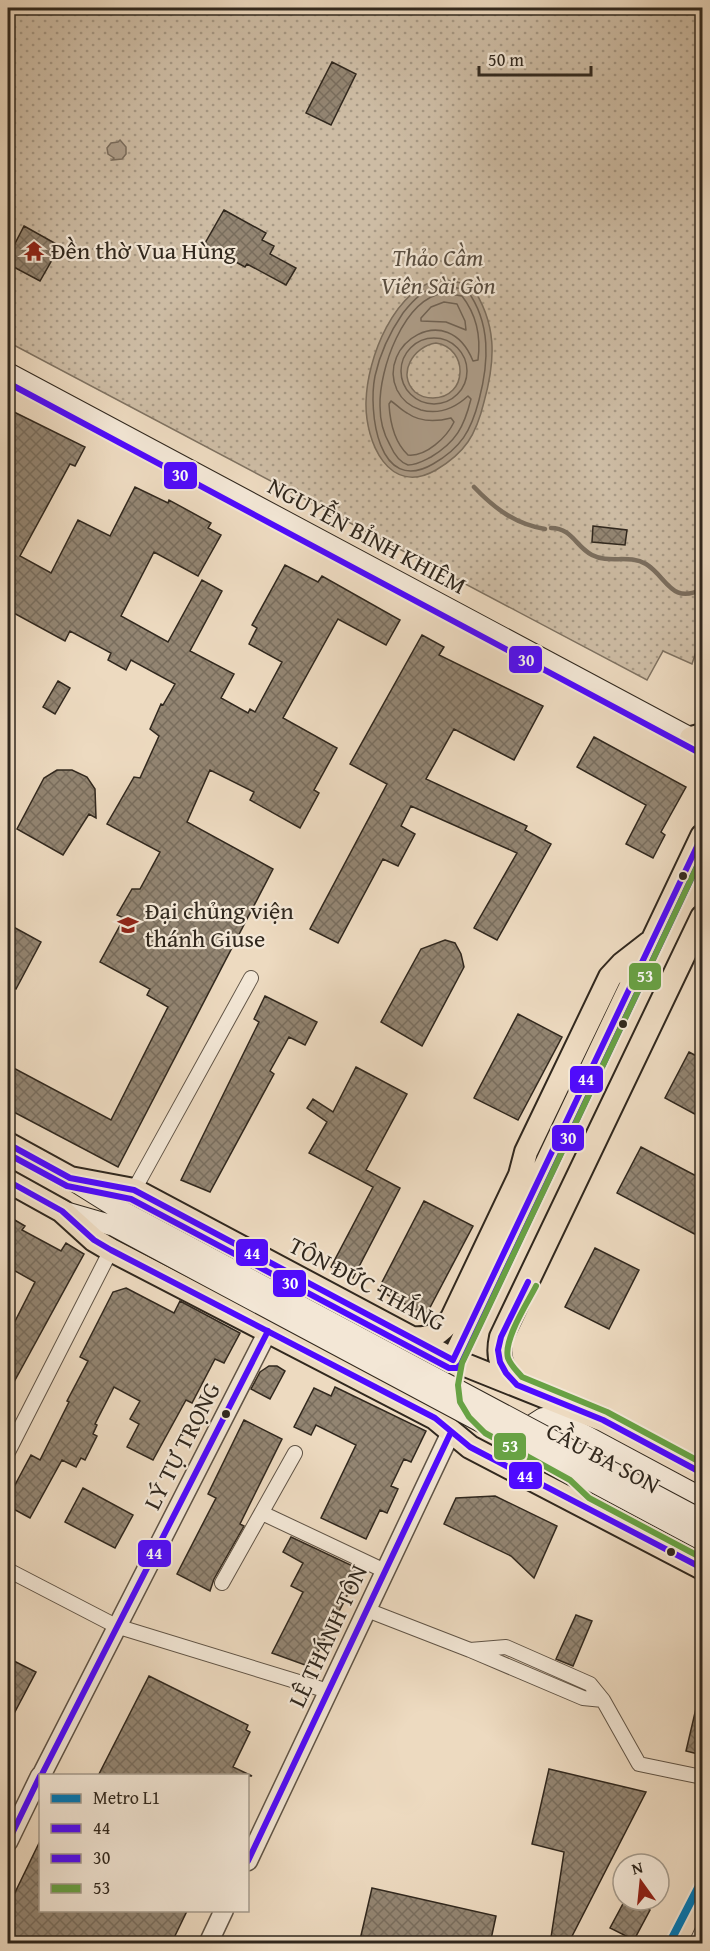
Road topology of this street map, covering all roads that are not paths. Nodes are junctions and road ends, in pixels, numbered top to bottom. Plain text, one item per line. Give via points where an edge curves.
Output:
1 (8, 373) edge
2 (699, 739) edge
3 (702, 837) edge
4 (702, 917) edge
5 (652, 941) junction
6 (251, 978) dead end
7 (559, 1137) junction
8 (8, 1144) edge
9 (520, 1175) junction
10 (70, 1178) junction
11 (8, 1180) edge
12 (134, 1190) junction
13 (62, 1211) junction
14 (118, 1219) junction
15 (111, 1250) junction
16 (268, 1331) junction
17 (411, 1338) junction
18 (453, 1360) junction
19 (517, 1385) junction
20 (451, 1432) junction
21 (8, 1452) edge
22 (295, 1453) dead end
23 (523, 1464) junction
24 (702, 1473) edge
25 (702, 1497) edge
26 (584, 1505) junction
27 (262, 1513) junction
28 (702, 1520) edge
29 (702, 1540) edge
30 (702, 1568) edge
31 (8, 1570) edge
32 (385, 1571) junction
33 (222, 1583) dead end
34 (367, 1610) junction
35 (116, 1626) junction
36 (328, 1691) junction
37 (42, 1774) edge
38 (702, 1777) edge
39 (39, 1780) edge
40 (8, 1842) edge
41 (249, 1859) edge
42 (224, 1912) edge
43 (702, 1931) edge
44 (208, 1944) edge
45 (696, 1944) edge

1 - 2 main road, NGUYỄN BỈNH KHIÊM
3 - 5 main road
4 - 19 main road via 501,1337 500,1362
5 - 7 main road
5 - 9 main road via 610,977 526,1152
6 - 12 street
7 - 9 main road
7 - 18 main road
8 - 10 main road, TÔN ĐỨC THẮNG
9 - 17 main road via 452,1318 435,1336
10 - 12 main road, TÔN ĐỨC THẮNG
10 - 14 main road, CẦU BA SON
11 - 13 main road
12 - 17 main road, TÔN ĐỨC THẮNG
13 - 14 main road, CẦU BA SON
13 - 15 main road
14 - 28 main road, CẦU BA SON, bridge
14 - 29 main road, CẦU BA SON, bridge
15 - 16 main road
15 - 21 street
16 - 20 main road via 435,1418
16 - 35 street, LÝ TỰ TRỌNG
17 - 18 main road, TÔN ĐỨC THẮNG
18 - 19 main road, TÔN ĐỨC THẮNG
18 - 23 main road via 448,1374 448,1398 459,1420 480,1440
19 - 24 main road, TÔN ĐỨC THẮNG via 603,1420
20 - 26 main road via 470,1447
20 - 32 street, LÊ THÁNH TÔN
22 - 27 street
23 - 25 main road via 518,1453 532,1425 548,1417
23 - 26 main road via 565,1487
26 - 30 main road
27 - 32 street
27 - 33 street
31 - 35 street
32 - 34 street, LÊ THÁNH TÔN
34 - 36 street, LÊ THÁNH TÔN
34 - 38 street via 583,1698 603,1700 639,1764
35 - 36 street
35 - 37 street, LÝ TỰ TRỌNG
36 - 41 street, LÊ THÁNH TÔN
39 - 40 street, LÝ TỰ TRỌNG
42 - 44 street
43 - 45 street

